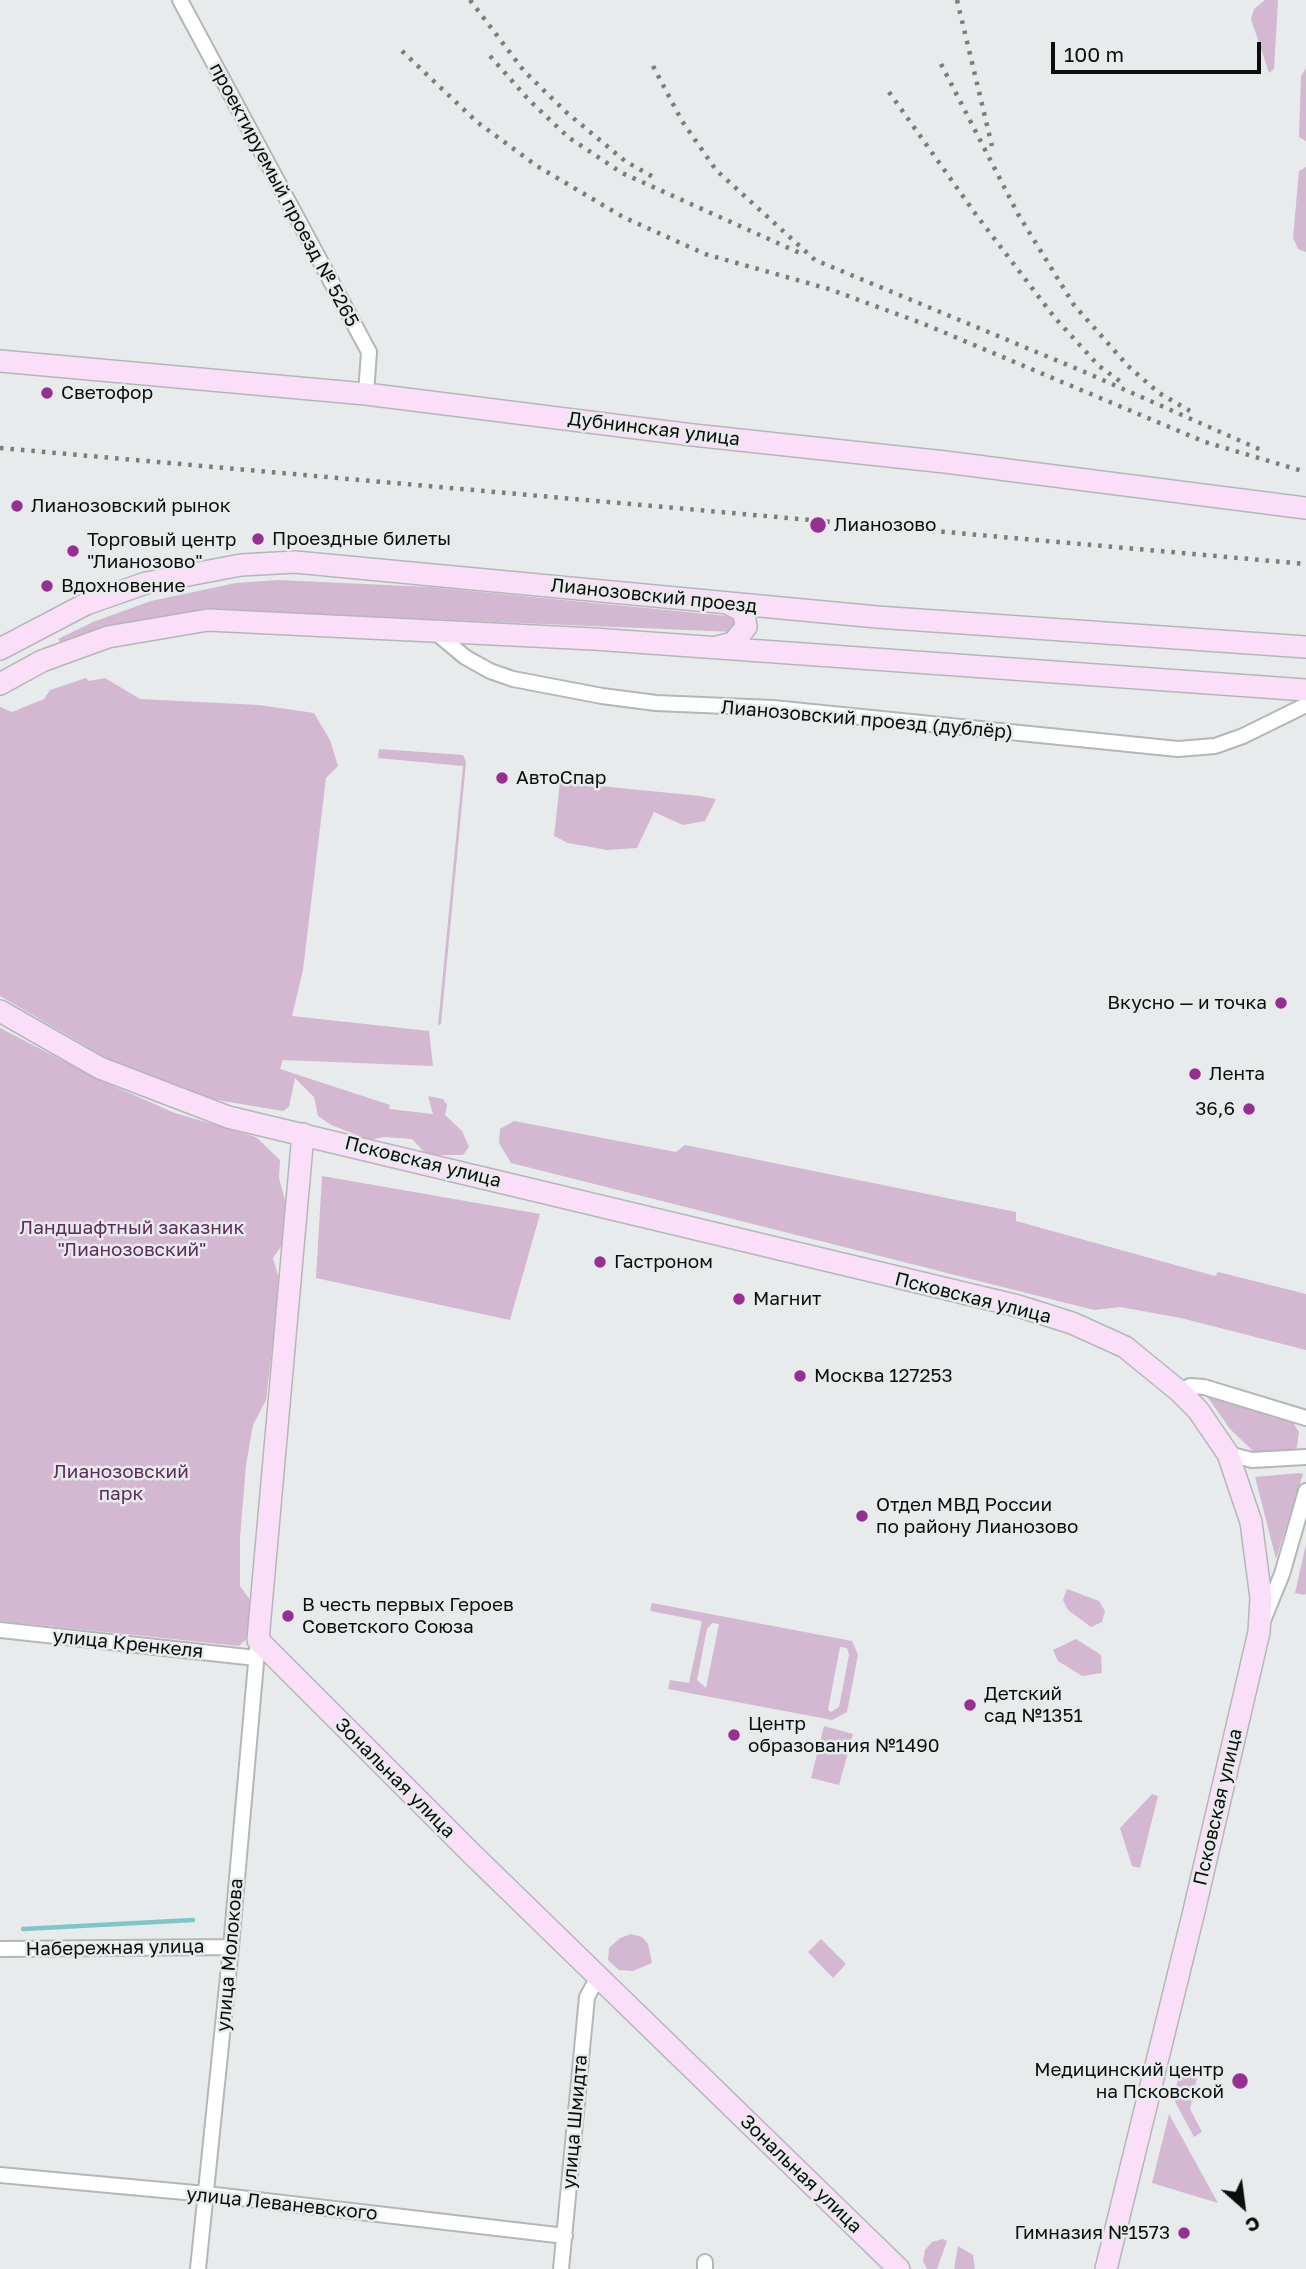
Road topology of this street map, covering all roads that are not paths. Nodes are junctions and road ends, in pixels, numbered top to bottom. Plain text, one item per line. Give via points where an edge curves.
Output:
1 (180, 0) edge
2 (0, 361) edge
3 (366, 394) junction
4 (1306, 508) edge
5 (729, 604) junction
6 (434, 631) junction
7 (8, 645) edge
8 (1306, 647) edge
9 (715, 648) junction
10 (0, 684) edge
11 (1306, 690) edge
12 (1306, 705) edge
13 (0, 1011) edge
14 (303, 1134) junction
15 (1179, 1391) junction
16 (1291, 1414) junction
17 (1306, 1418) edge
18 (1306, 1432) edge
19 (1228, 1454) junction
20 (1306, 1457) edge
21 (1306, 1491) edge
22 (0, 1630) edge
23 (1258, 1632) junction
24 (257, 1649) junction
25 (231, 1947) junction
26 (0, 1949) edge
27 (598, 1976) junction
28 (0, 2175) edge
29 (206, 2194) junction
30 (565, 2236) junction
31 (1105, 2268) edge
32 (198, 2269) edge
33 (561, 2269) edge
34 (898, 2269) edge

1 - 3 street, проектируемый проезд № 5265 via 369,352
2 - 3 street, Дубнинская улица
3 - 4 street, Дубнинская улица
5 - 7 street, Лианозовский проезд via 295,562 242,565 146,583 86,604
5 - 8 street, Лианозовский проезд
5 - 9 street via 744,612 746,627 733,643
6 - 9 street
6 - 10 street via 208,620 131,631 42,661
6 - 12 street, Лианозовский проезд (дублёр) via 490,671 602,696 773,708 1148,747 1185,750 1215,746
9 - 11 street
13 - 14 street, Псковская улица via 90,1063 141,1086 228,1117
14 - 15 street, Псковская улица via 1018,1306 1125,1347
14 - 24 street
15 - 16 street via 1204,1387
15 - 19 street, Псковская улица
16 - 17 street
16 - 18 street
19 - 20 street via 1252,1460
19 - 23 street, Псковская улица via 1257,1556
21 - 23 street via 1282,1574
22 - 24 street, улица Кренкеля
23 - 31 street, Псковская улица
24 - 25 street, улица Молокова
24 - 27 street, Зональная улица
25 - 26 street, Набережная улица
25 - 29 street, улица Молокова
27 - 30 street, улица Шмидта via 587,1997
27 - 34 street, Зональная улица
28 - 29 street, улица Леваневского
29 - 30 street, улица Леваневского
29 - 32 street, улица Молокова
30 - 33 street, улица Шмидта

